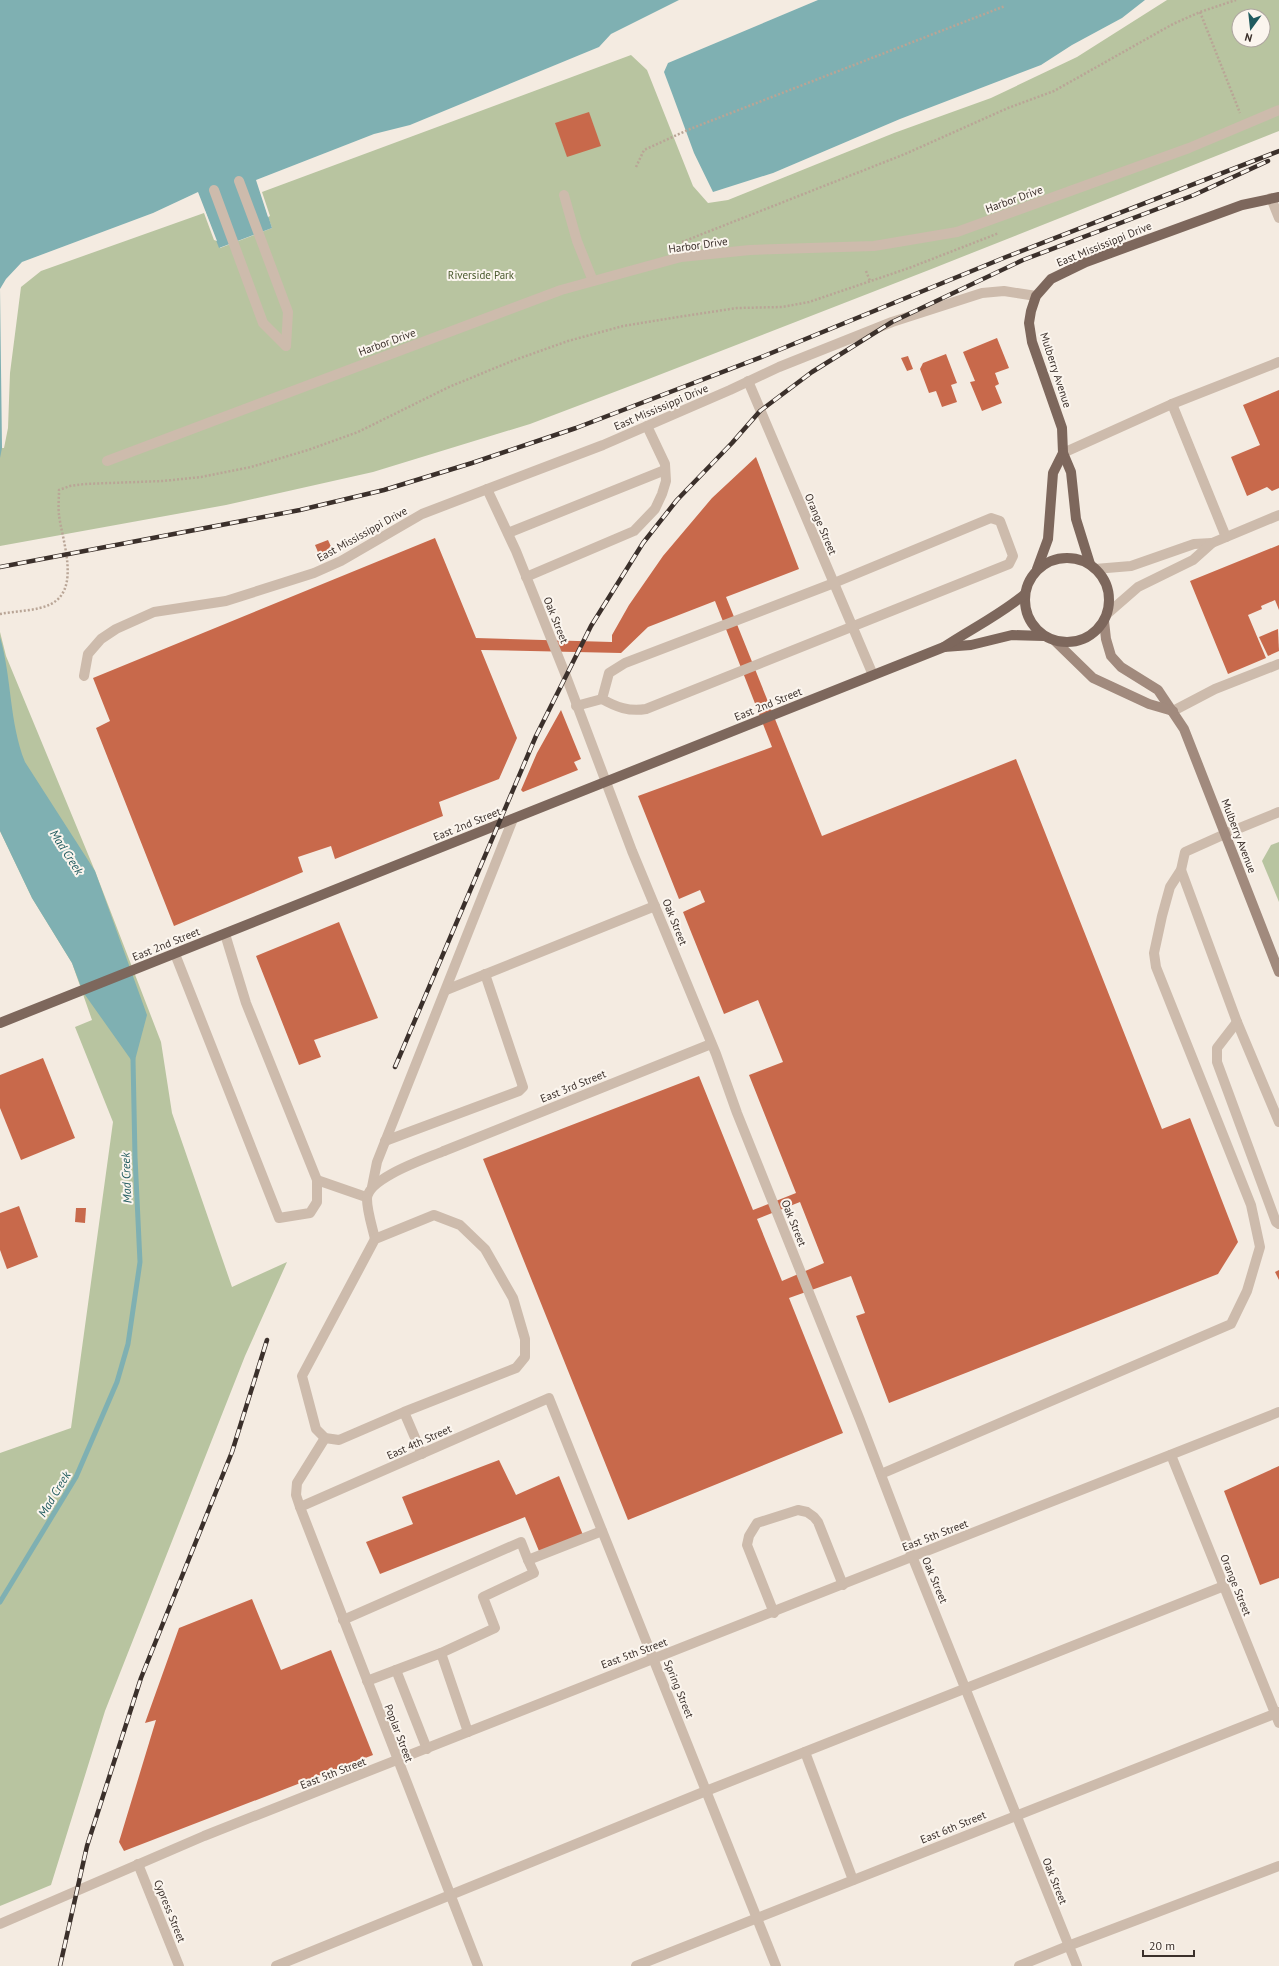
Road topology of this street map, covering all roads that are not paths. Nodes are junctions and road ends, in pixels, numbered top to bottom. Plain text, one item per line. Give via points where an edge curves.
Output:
1 (1279, 110) edge
2 (239, 182) dead end
3 (214, 190) dead end
4 (564, 195) dead end
5 (1276, 196) edge
6 (1279, 218) edge
7 (592, 282) junction
8 (1036, 296) junction
9 (1279, 362) edge
10 (748, 382) junction
11 (1172, 404) junction
12 (647, 426) junction
13 (1063, 453) junction
14 (107, 461) dead end
15 (665, 470) junction
16 (487, 489) junction
17 (1279, 515) edge
18 (508, 533) junction
19 (1226, 537) junction
20 (1212, 543) junction
21 (1093, 566) junction
22 (1037, 569) junction
23 (526, 577) junction
24 (834, 583) junction
25 (1024, 594) junction
26 (1105, 618) junction
27 (853, 627) junction
28 (1045, 637) junction
29 (1055, 641) junction
30 (944, 647) junction
31 (1279, 664) edge
32 (873, 675) junction
33 (84, 676) dead end
34 (602, 699) junction
35 (576, 706) junction
36 (1173, 711) junction
37 (606, 782) junction
38 (1279, 812) edge
39 (513, 819) junction
40 (1225, 834) junction
41 (1181, 870) junction
42 (655, 906) junction
43 (225, 934) junction
44 (175, 954) junction
45 (1279, 972) edge
46 (485, 974) junction
47 (446, 990) junction
48 (1237, 1022) junction
49 (0, 1024) edge
50 (712, 1044) junction
51 (1279, 1122) edge
52 (385, 1141) junction
53 (316, 1180) junction
54 (372, 1187) junction
55 (366, 1197) junction
56 (1279, 1224) edge
57 (375, 1239) junction
58 (548, 1398) joint
59 (404, 1412) junction
60 (1279, 1412) edge
61 (325, 1438) junction
62 (422, 1454) junction
63 (1171, 1455) junction
64 (881, 1474) junction
65 (300, 1507) junction
66 (602, 1531) junction
67 (912, 1556) junction
68 (528, 1560) junction
69 (843, 1585) junction
70 (1224, 1586) junction
71 (774, 1613) junction
72 (344, 1620) junction
73 (441, 1652) junction
74 (654, 1659) junction
75 (396, 1670) junction
76 (367, 1681) junction
77 (965, 1689) junction
78 (1277, 1713) edge
79 (1279, 1723) edge
80 (468, 1732) junction
81 (427, 1748) junction
82 (805, 1752) junction
83 (397, 1761) junction
84 (706, 1791) junction
85 (1016, 1815) junction
86 (138, 1864) junction
87 (1279, 1866) edge
88 (853, 1880) junction
89 (450, 1895) junction
90 (758, 1918) junction
91 (0, 1924) edge
92 (1068, 1946) junction
93 (179, 1966) edge
94 (276, 1966) edge
95 (478, 1966) edge
96 (636, 1966) edge
97 (776, 1966) edge
98 (1019, 1966) edge
99 (1077, 1966) edge

1 - 7 street, Harbor Drive via 1189,148 957,232 874,246 750,250 674,259
2 - 3 street via 288,312 286,346 263,323
4 - 7 street
5 - 6 street
5 - 8 main road, East Mississippi Drive via 1242,205 1086,262 1051,279
7 - 14 street, Harbor Drive via 554,293
8 - 10 street, East Mississippi Drive via 1004,291 982,293 892,322
8 - 13 main road, Mulberry Avenue via 1029,323 1032,342 1062,428
9 - 11 street
10 - 12 street, East Mississippi Drive
10 - 24 street, Orange Street
11 - 13 street
11 - 19 street
12 - 15 street via 665,464
12 - 16 street, East Mississippi Drive
13 - 21 main road, Mulberry Avenue via 1072,472 1076,519
13 - 22 main road, Mulberry Avenue via 1053,473 1048,539
15 - 18 street
15 - 23 street via 666,481 655,509 634,531
16 - 18 street, Oak Street
16 - 33 street, East Mississippi Drive via 422,514 314,573 226,601 154,612 133,620 101,639 88,654
17 - 19 street
18 - 23 street, Oak Street
19 - 20 street
20 - 21 street via 1194,544 1131,566
20 - 26 street via 1193,560 1138,587
21 - 22 main road via 1071,558 1059,558
21 - 26 main road via 1103,578 1108,590 1109,602
22 - 25 main road via 1029,580
23 - 35 street, Oak Street
24 - 27 street, Orange Street
24 - 27 street via 991,518 1000,521 1013,556 1009,564
24 - 34 street via 625,663 609,673
25 - 28 main road via 1028,618
25 - 30 main road, East 2nd Street via 1000,613
26 - 29 main road via 1097,630 1078,641
26 - 36 main road, Mulberry Avenue via 1106,639 1111,656 1121,667 1158,690
27 - 32 street, Orange Street
27 - 34 street via 646,710 616,707
28 - 29 main road
28 - 30 main road, East 2nd Street via 1012,635 971,646
29 - 36 main road via 1093,678 1149,704
30 - 32 main road, East 2nd Street
31 - 36 street via 1215,689
32 - 37 main road, East 2nd Street
34 - 35 street
35 - 37 street, Oak Street
36 - 40 main road, Mulberry Avenue via 1184,729
37 - 39 main road, East 2nd Street
37 - 42 street, Oak Street
38 - 40 street
39 - 43 main road, East 2nd Street
39 - 47 street
40 - 41 street via 1185,852
40 - 45 main road, Mulberry Avenue
41 - 48 street
41 - 64 street via 1170,887 1162,916 1154,952 1156,967 1251,1205 1260,1247 1247,1290 1231,1324
42 - 46 street
42 - 50 street, Oak Street
43 - 44 main road, East 2nd Street
43 - 53 street via 246,1003
44 - 49 main road, East 2nd Street
44 - 53 street via 279,1218 313,1210 317,1202
46 - 47 street
46 - 52 street via 524,1086 519,1091
47 - 52 street
48 - 51 street
48 - 56 street via 1217,1048 1217,1062 1276,1222
50 - 54 street, East 3rd Street via 444,1151 389,1175
50 - 64 street, Oak Street via 737,1114
52 - 54 street
53 - 55 street
54 - 55 street
55 - 57 street
57 - 59 street via 434,1215 460,1225 485,1249 513,1298 525,1339 525,1357 516,1368
57 - 61 street via 302,1376 316,1429
58 - 62 street, East 4th Street
58 - 66 street, Spring Street
59 - 61 street via 339,1440
59 - 62 street
60 - 63 street, East 5th Street
61 - 65 street, Poplar Street via 298,1483 296,1495
62 - 65 street, East 4th Street
63 - 67 street, East 5th Street
63 - 70 street, Orange Street
64 - 67 street, Oak Street
65 - 72 street, Poplar Street
66 - 68 street
66 - 74 street, Spring Street
67 - 69 street, East 5th Street
67 - 77 street, Oak Street
68 - 72 street via 521,1542
68 - 73 street via 534,1573 484,1597 495,1628
69 - 71 street, East 5th Street
69 - 71 street via 814,1517 798,1510 758,1523 748,1536 747,1545
70 - 77 street
70 - 78 street, Orange Street
71 - 74 street, East 5th Street
72 - 76 street, Poplar Street
73 - 75 street
73 - 80 street
74 - 80 street, East 5th Street
74 - 84 street, Spring Street
75 - 76 street
75 - 81 street
76 - 83 street, Poplar Street
77 - 82 street
77 - 85 street, Oak Street
78 - 79 street, Orange Street
78 - 85 street, East 6th Street
80 - 81 street, East 5th Street
81 - 83 street, East 5th Street
82 - 84 street
82 - 88 street
83 - 86 street, East 5th Street
83 - 89 street, Poplar Street
84 - 89 street
84 - 90 street, Spring Street
85 - 88 street, East 6th Street
85 - 92 street, Oak Street
86 - 91 street, East 5th Street
86 - 93 street, Cypress Street
87 - 92 street
88 - 90 street, East 6th Street
89 - 94 street
89 - 95 street, Poplar Street
90 - 96 street, East 6th Street
90 - 97 street, Spring Street
92 - 98 street
92 - 99 street, Oak Street

